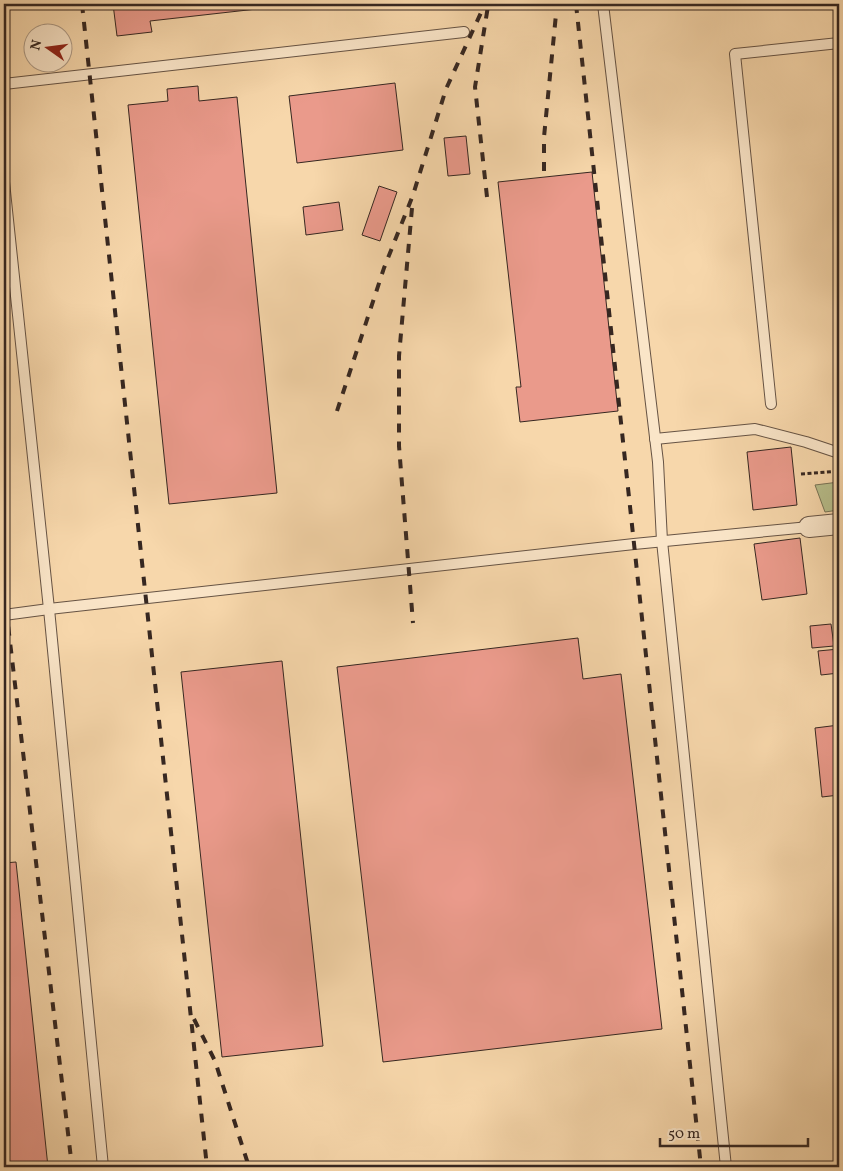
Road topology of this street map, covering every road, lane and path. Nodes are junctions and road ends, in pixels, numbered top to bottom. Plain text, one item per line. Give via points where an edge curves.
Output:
1 (603, 4) edge
2 (464, 32) dead end
3 (839, 43) edge
4 (4, 84) edge
5 (4, 182) edge
6 (771, 404) dead end
7 (655, 439) junction
8 (839, 453) edge
9 (839, 471) edge
10 (801, 474) dead end
11 (839, 524) edge
12 (810, 527) joint
13 (662, 541) junction
14 (49, 609) junction
15 (4, 616) edge
16 (103, 1167) edge
17 (726, 1167) edge

1 - 7 lane
2 - 4 lane
3 - 6 lane via 736,54
5 - 14 lane
7 - 8 lane via 755,429
7 - 13 lane
9 - 10 path
11 - 12 street
12 - 13 lane
13 - 14 lane
13 - 17 lane
14 - 15 lane
14 - 16 lane

